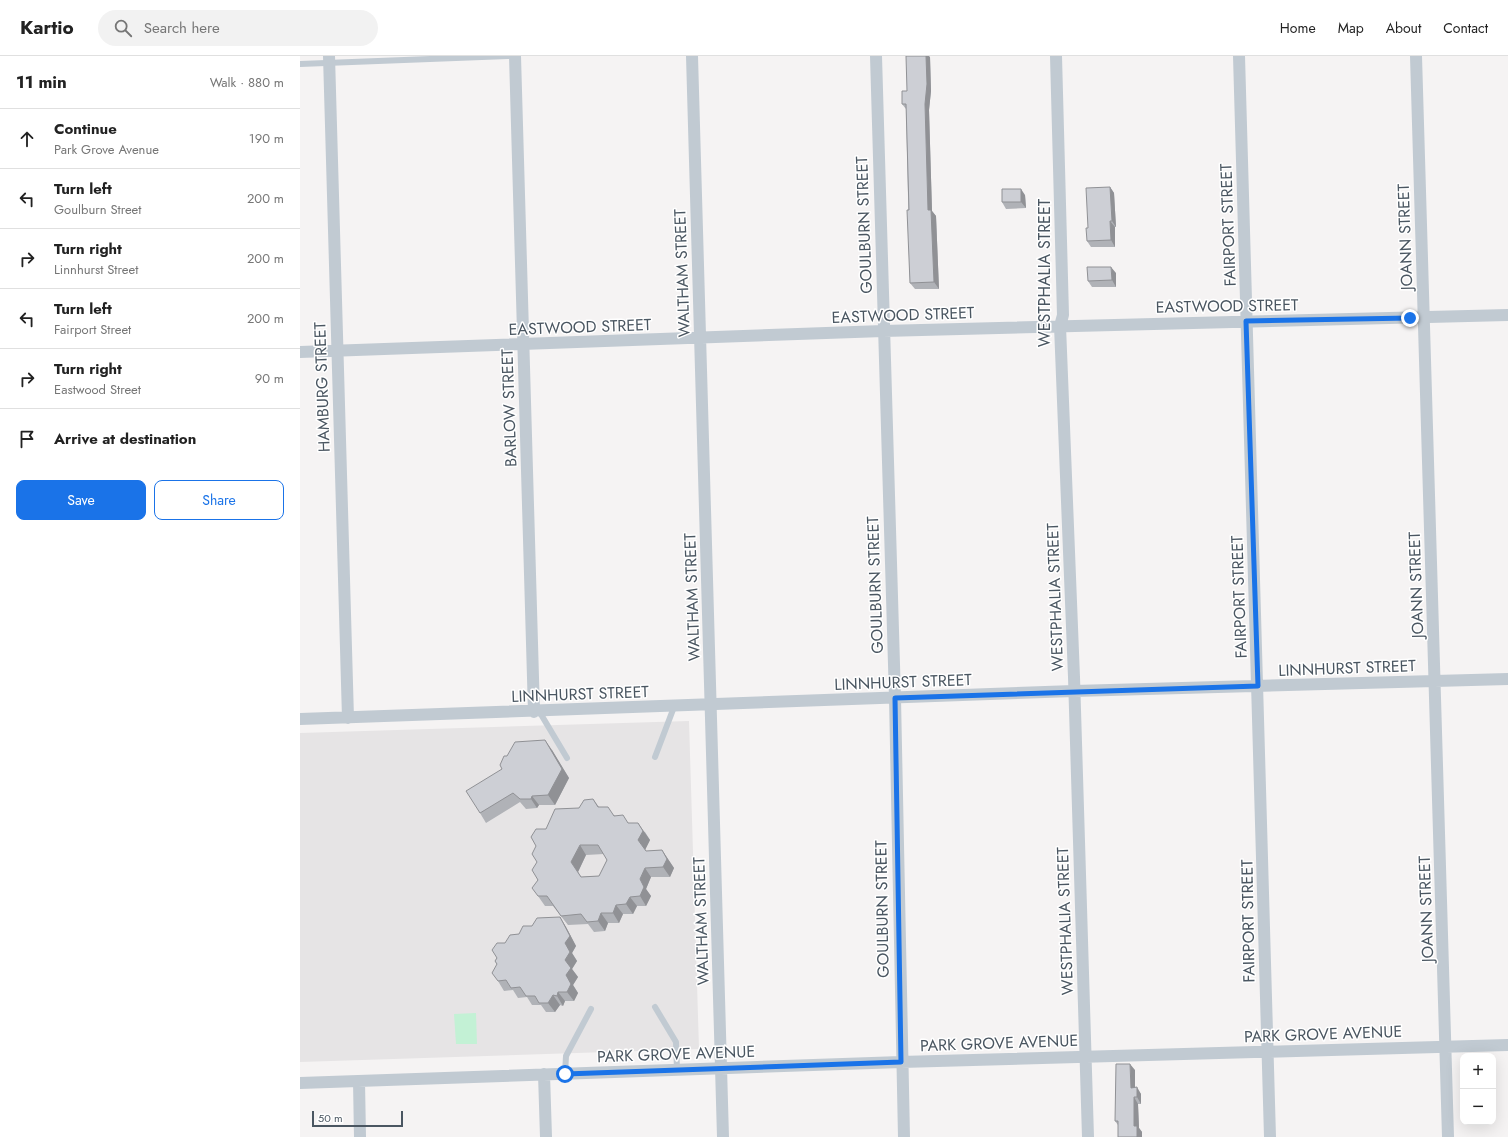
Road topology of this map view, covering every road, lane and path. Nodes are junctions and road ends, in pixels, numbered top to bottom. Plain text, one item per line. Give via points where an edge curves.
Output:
1 (508, 56) edge
2 (515, 56) edge
3 (692, 56) edge
4 (697, 56) edge
5 (876, 56) edge
6 (1056, 56) edge
7 (1239, 56) edge
8 (1416, 56) edge
9 (329, 59) edge
10 (300, 64) edge
11 (1508, 315) edge
12 (1424, 318) junction
13 (1246, 321) junction
14 (1060, 326) junction
15 (883, 331) junction
16 (700, 339) junction
17 (524, 345) junction
18 (338, 351) junction
19 (300, 352) edge
20 (1508, 679) edge
21 (1435, 681) junction
22 (1258, 686) junction
23 (1074, 691) junction
24 (895, 698) junction
25 (711, 705) junction
26 (674, 707) junction
27 (537, 712) junction
28 (300, 718) edge
29 (348, 718) junction
30 (655, 757) dead end
31 (567, 758) dead end
32 (655, 1007) dead end
33 (591, 1008) dead end
34 (1508, 1045) edge
35 (1445, 1047) junction
36 (1267, 1052) junction
37 (1086, 1056) junction
38 (901, 1062) junction
39 (721, 1069) junction
40 (677, 1070) junction
41 (544, 1074) junction
42 (565, 1074) junction
43 (359, 1081) junction
44 (300, 1083) edge
45 (360, 1137) edge
46 (546, 1137) edge
47 (723, 1137) edge
48 (904, 1137) edge
49 (1088, 1137) edge
50 (1270, 1137) edge
51 (1448, 1137) edge

1 - 9 lane
2 - 17 street, BARLOW STREET
3 - 4 lane
3 - 16 street, WALTHAM STREET
5 - 15 street, GOULBURN STREET
6 - 14 street, WESTPHALIA STREET via 1063,316
7 - 13 street, FAIRPORT STREET
8 - 12 street, JOANN STREET
9 - 10 lane
9 - 18 street, HAMBURG STREET
11 - 12 street, EASTWOOD STREET
12 - 13 street, EASTWOOD STREET
12 - 21 street, JOANN STREET
13 - 14 street, EASTWOOD STREET
13 - 22 street, FAIRPORT STREET
14 - 15 street, EASTWOOD STREET
14 - 23 street, WESTPHALIA STREET
15 - 16 street, EASTWOOD STREET
15 - 24 street, GOULBURN STREET
16 - 17 street, EASTWOOD STREET
16 - 25 street, WALTHAM STREET
17 - 18 street, EASTWOOD STREET
17 - 27 street, BARLOW STREET
18 - 19 street, EASTWOOD STREET
18 - 29 street, HAMBURG STREET
20 - 21 street, LINNHURST STREET
21 - 22 street, LINNHURST STREET
21 - 35 street, JOANN STREET
22 - 23 street, LINNHURST STREET
22 - 36 street, FAIRPORT STREET
23 - 24 street, LINNHURST STREET
23 - 37 street, WESTPHALIA STREET
24 - 25 street, LINNHURST STREET
24 - 38 street, GOULBURN STREET
25 - 26 street, LINNHURST STREET
25 - 39 street, WALTHAM STREET
26 - 27 street, LINNHURST STREET
26 - 30 lane
27 - 29 street, LINNHURST STREET
27 - 31 lane
28 - 29 street, LINNHURST STREET
32 - 40 lane via 676,1042
33 - 42 lane via 566,1056
34 - 35 street, PARK GROVE AVENUE
35 - 36 street, PARK GROVE AVENUE
35 - 51 street, JOANN STREET
36 - 37 street, PARK GROVE AVENUE
36 - 50 street, FAIRPORT STREET
37 - 38 street, PARK GROVE AVENUE
37 - 49 street, WESTPHALIA STREET
38 - 39 street, PARK GROVE AVENUE
38 - 48 street, GOULBURN STREET
39 - 40 street, PARK GROVE AVENUE
39 - 47 street, WALTHAM STREET
40 - 42 street, PARK GROVE AVENUE
41 - 42 street, PARK GROVE AVENUE
41 - 43 street, PARK GROVE AVENUE
41 - 46 street
43 - 44 street, PARK GROVE AVENUE
43 - 45 street

